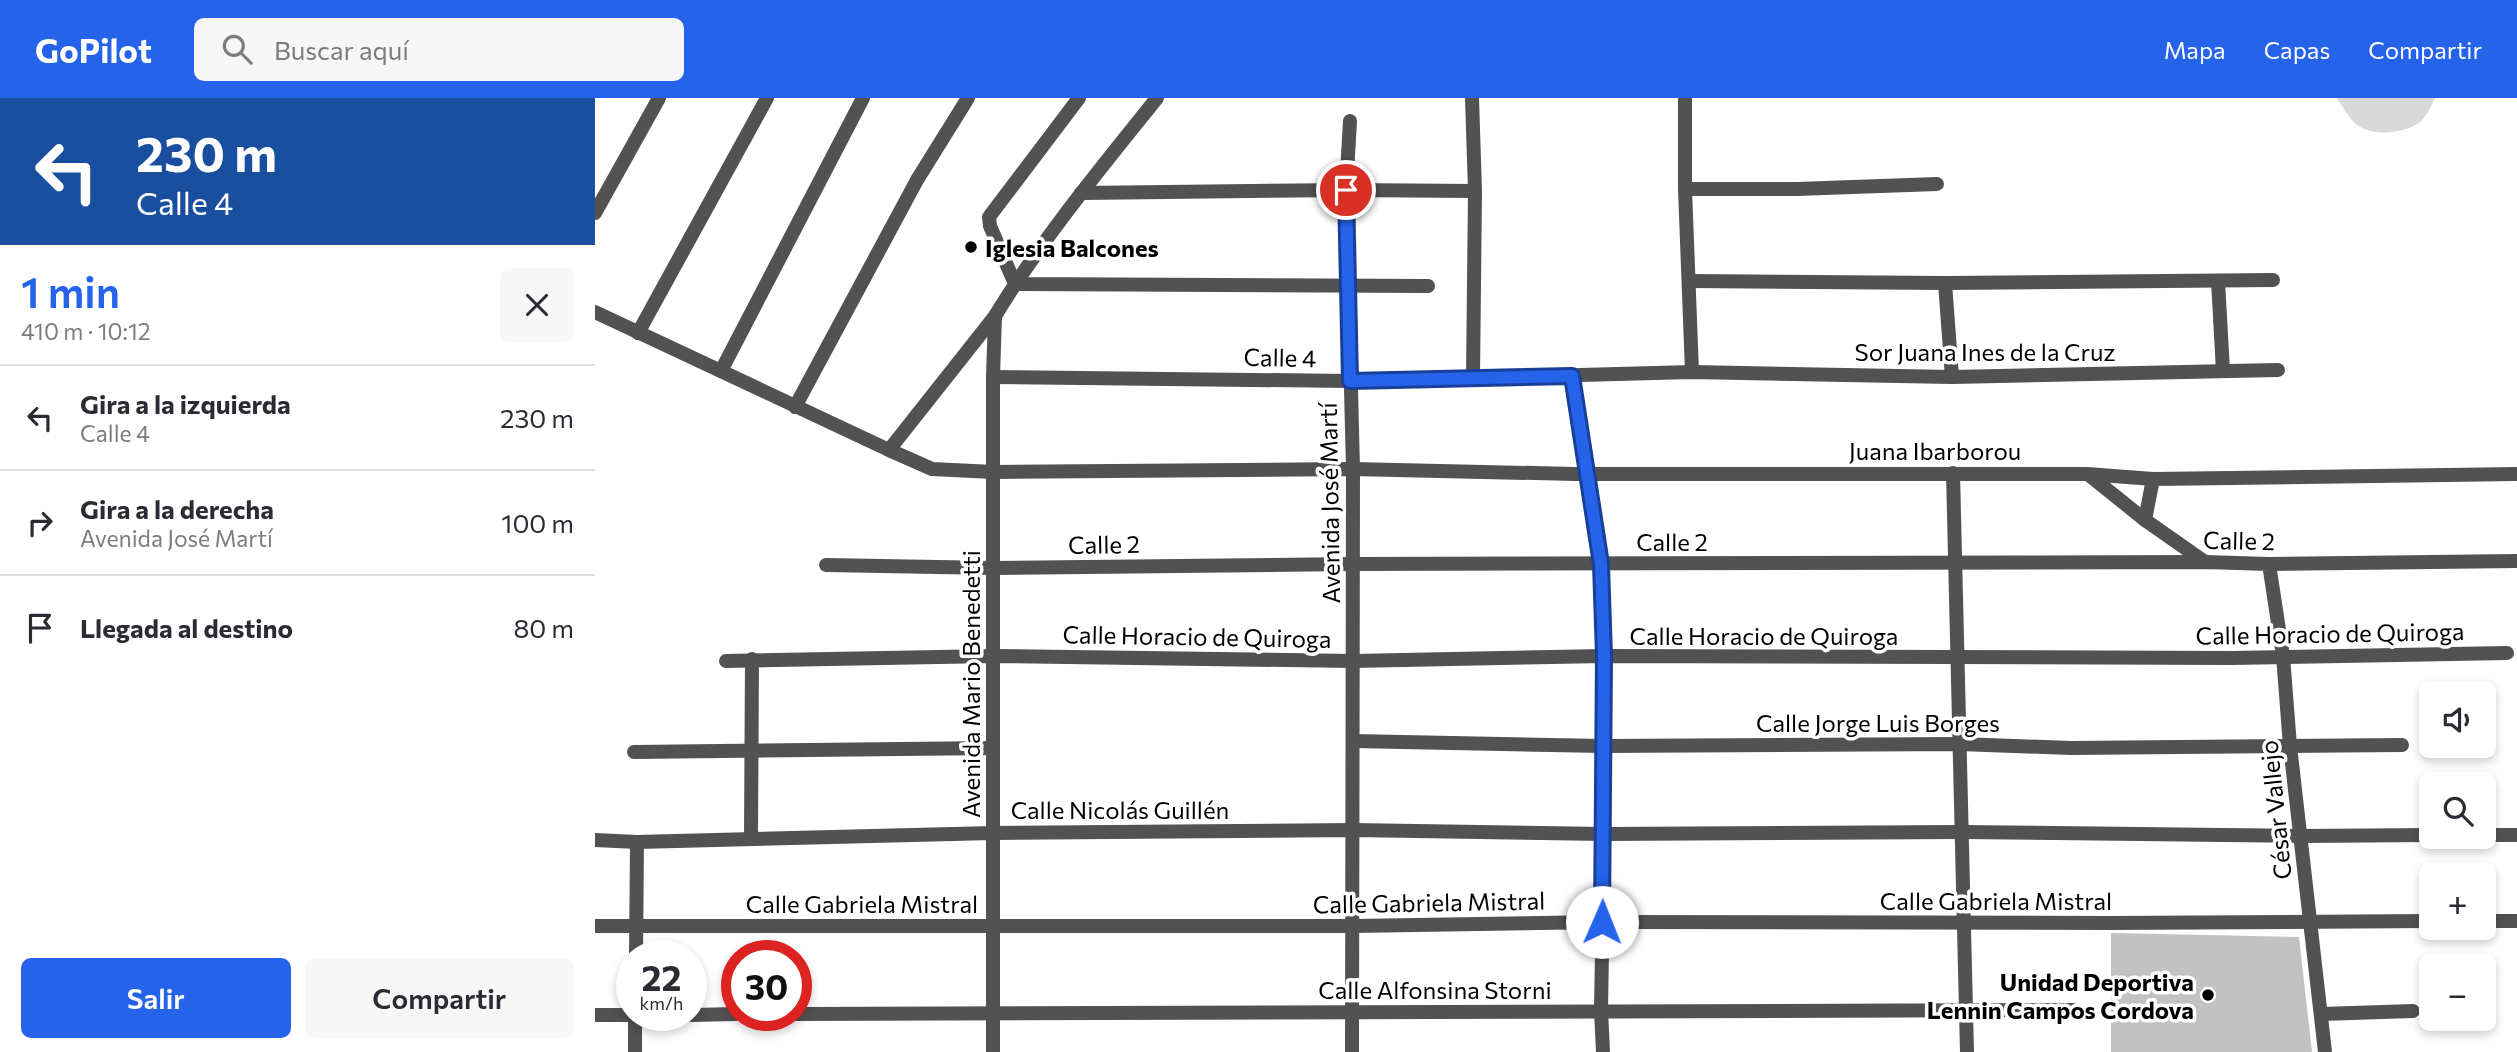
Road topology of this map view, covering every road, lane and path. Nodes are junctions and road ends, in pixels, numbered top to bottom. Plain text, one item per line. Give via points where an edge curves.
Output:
1 (659, 98) edge
2 (767, 98) edge
3 (863, 98) edge
4 (968, 98) edge
5 (1079, 98) edge
6 (1157, 98) edge
7 (1472, 98) edge
8 (1685, 98) edge
9 (1350, 121) dead end
10 (1937, 184) dead end
11 (1685, 189) junction
12 (1346, 190) junction
13 (1475, 191) junction
14 (1081, 193) junction
15 (595, 213) edge
16 (2273, 280) dead end
17 (2218, 281) junction
18 (1690, 282) junction
19 (1945, 283) junction
20 (1015, 284) junction
21 (1428, 286) dead end
22 (1350, 287) junction
23 (595, 312) edge
24 (995, 316) junction
25 (638, 334) junction
26 (2278, 370) dead end
27 (721, 371) junction
28 (2223, 371) junction
29 (1692, 372) junction
30 (1572, 376) junction
31 (993, 377) junction
32 (1473, 377) junction
33 (1952, 377) junction
34 (1350, 381) junction
35 (795, 407) junction
36 (889, 450) junction
37 (1353, 469) junction
38 (993, 472) junction
39 (1589, 473) junction
40 (1953, 473) junction
41 (2087, 474) junction
42 (2517, 474) edge
43 (2153, 479) junction
44 (2145, 520) junction
45 (2517, 561) edge
46 (2205, 562) junction
47 (1956, 563) junction
48 (1353, 564) junction
49 (1601, 564) junction
50 (2269, 564) junction
51 (826, 565) dead end
52 (993, 568) junction
53 (2507, 653) dead end
54 (993, 656) junction
55 (1604, 656) junction
56 (2283, 656) junction
57 (752, 659) junction
58 (1958, 659) junction
59 (726, 661) dead end
60 (1353, 661) junction
61 (1353, 741) junction
62 (1960, 744) junction
63 (2402, 745) dead end
64 (1603, 746) junction
65 (2291, 746) junction
66 (993, 748) junction
67 (751, 751) junction
68 (634, 752) dead end
69 (1353, 830) junction
70 (1962, 832) junction
71 (993, 833) junction
72 (1604, 834) junction
73 (2419, 835) edge
74 (2496, 835) edge
75 (2517, 835) edge
76 (2302, 836) junction
77 (751, 839) junction
78 (595, 840) edge
79 (637, 842) junction
80 (2311, 921) junction
81 (2419, 921) edge
82 (2496, 921) edge
83 (2517, 921) edge
84 (1602, 922) junction
85 (1965, 923) junction
86 (595, 926) edge
87 (636, 926) junction
88 (993, 926) junction
89 (1353, 926) junction
90 (636, 940) edge
91 (1601, 1010) junction
92 (2073, 1010) dead end
93 (1967, 1011) junction
94 (2413, 1011) dead end
95 (1352, 1012) junction
96 (993, 1013) junction
97 (812, 1014) edge
98 (2321, 1014) junction
99 (595, 1015) edge
100 (616, 1015) edge
101 (634, 1031) edge
102 (635, 1052) edge
103 (993, 1052) edge
104 (1352, 1052) edge
105 (1603, 1052) edge
106 (1967, 1052) edge
107 (2325, 1052) edge

1 - 15 street
2 - 25 street
3 - 27 street
4 - 35 street via 917,180
5 - 20 street via 989,217
6 - 14 street
7 - 13 street
8 - 11 street
9 - 12 street, Avenida José Martí
10 - 11 street
11 - 18 street
12 - 13 street
12 - 14 street
12 - 22 street, Avenida José Martí
13 - 32 street
14 - 20 street
16 - 17 street
17 - 19 street
17 - 28 street
18 - 19 street
18 - 29 street
19 - 33 street
20 - 22 street
20 - 24 street
21 - 22 street
22 - 34 street, Avenida José Martí
23 - 25 street, Juana Ibarborou
24 - 31 street, Avenida Mario Benedetti
24 - 36 street
25 - 27 street, Juana Ibarborou
26 - 28 street, Sor Juana Ines de la Cruz
27 - 35 street, Juana Ibarborou
28 - 33 street, Sor Juana Ines de la Cruz
29 - 30 street, Calle 4
29 - 33 street, Sor Juana Ines de la Cruz
30 - 32 street, Calle 4
30 - 39 street
31 - 34 street, Calle 4
31 - 38 street, Avenida Mario Benedetti
32 - 34 street, Calle 4
34 - 37 street, Avenida José Martí
35 - 36 street, Juana Ibarborou
36 - 38 street, Juana Ibarborou via 932,469
37 - 38 street, Juana Ibarborou
37 - 39 street, Juana Ibarborou
37 - 48 street, Avenida José Martí
38 - 52 street, Avenida Mario Benedetti
39 - 40 street, Juana Ibarborou
39 - 49 street
40 - 41 street, Juana Ibarborou
40 - 47 street
41 - 43 street, Juana Ibarborou
41 - 44 street
42 - 43 street, Juana Ibarborou
43 - 44 street
44 - 46 street
45 - 50 street, Calle 2
46 - 47 street, Calle 2
46 - 50 street, Calle 2
47 - 49 street, Calle 2
47 - 58 street
48 - 49 street, Calle 2
48 - 52 street, Calle 2
48 - 60 street, Avenida José Martí
49 - 55 street
50 - 56 street, César Vallejo
51 - 52 street, Calle 2
52 - 54 street, Avenida Mario Benedetti
53 - 56 street, Calle Horacio de Quiroga
54 - 57 street, Calle Horacio de Quiroga
54 - 60 street, Calle Horacio de Quiroga
54 - 66 street, Avenida Mario Benedetti
55 - 58 street, Calle Horacio de Quiroga
55 - 60 street, Calle Horacio de Quiroga
55 - 64 street
56 - 58 street, Calle Horacio de Quiroga
56 - 65 street, César Vallejo
57 - 59 street, Calle Horacio de Quiroga
57 - 67 street
58 - 62 street
60 - 61 street, Avenida José Martí
61 - 64 street, Calle Jorge Luis Borges
61 - 69 street, Avenida José Martí
62 - 64 street, Calle Jorge Luis Borges
62 - 65 street, Calle Jorge Luis Borges
62 - 70 street
63 - 65 street, Calle Jorge Luis Borges
64 - 72 street
65 - 76 street, César Vallejo
66 - 67 street
66 - 71 street, Avenida Mario Benedetti
67 - 68 street
67 - 77 street
69 - 71 street, Calle Nicolás Guillén
69 - 72 street, Calle Nicolás Guillén
69 - 89 street, Avenida José Martí
70 - 72 street, Calle Nicolás Guillén
70 - 76 street, Calle Nicolás Guillén
70 - 85 street
71 - 77 street, Calle Nicolás Guillén
71 - 88 street, Avenida Mario Benedetti
72 - 84 street
73 - 76 street, Calle Nicolás Guillén
74 - 75 street
76 - 80 street, César Vallejo
77 - 79 street, Calle Nicolás Guillén
78 - 79 street, Calle Nicolás Guillén
79 - 87 street
80 - 81 street, Calle Gabriela Mistral
80 - 85 street, Calle Gabriela Mistral
80 - 98 street, César Vallejo
82 - 83 street
84 - 85 street, Calle Gabriela Mistral
84 - 89 street, Calle Gabriela Mistral
84 - 91 street
85 - 93 street
86 - 87 street, Calle Gabriela Mistral
87 - 88 street, Calle Gabriela Mistral
87 - 90 street
88 - 89 street, Calle Gabriela Mistral
88 - 96 street, Avenida Mario Benedetti
89 - 95 street, Avenida José Martí
91 - 93 street, Calle Alfonsina Storni
91 - 95 street, Calle Alfonsina Storni
91 - 105 street
92 - 93 street, Calle Alfonsina Storni
93 - 106 street
94 - 98 street
95 - 96 street, Calle Alfonsina Storni
95 - 104 street, Avenida José Martí
96 - 97 street, Calle Alfonsina Storni
96 - 103 street, Avenida Mario Benedetti
98 - 107 street, César Vallejo
99 - 100 street
101 - 102 street

